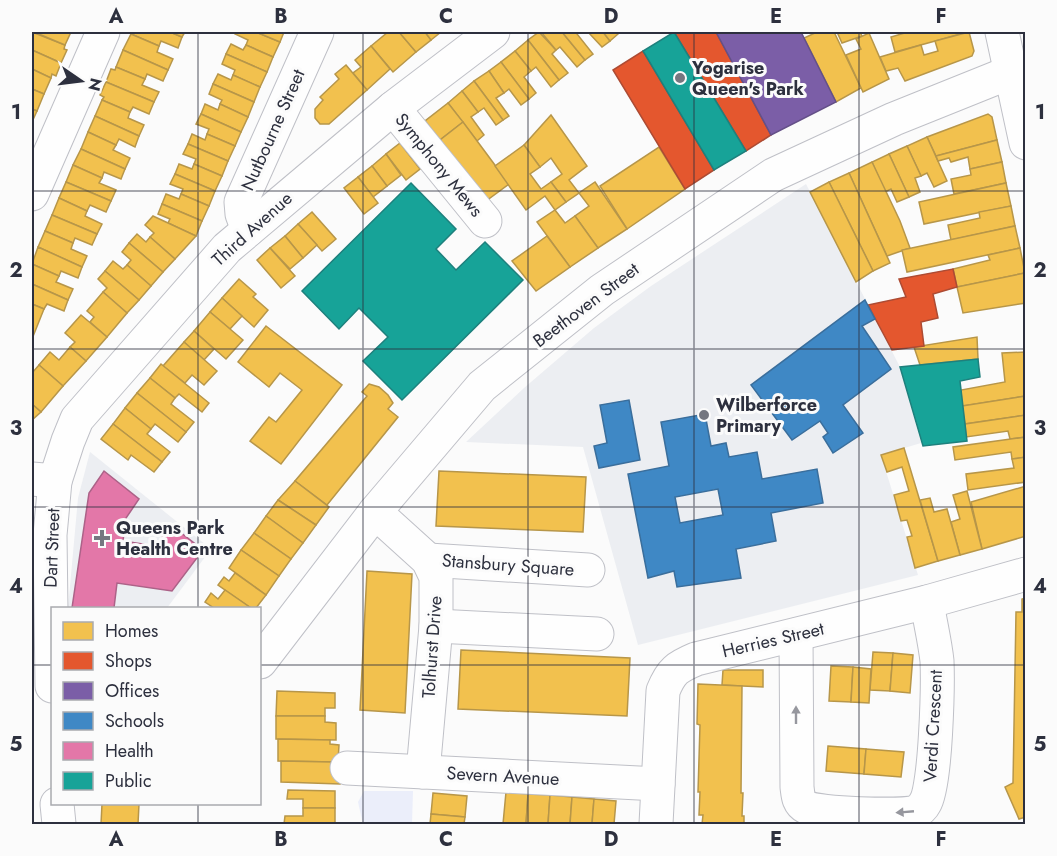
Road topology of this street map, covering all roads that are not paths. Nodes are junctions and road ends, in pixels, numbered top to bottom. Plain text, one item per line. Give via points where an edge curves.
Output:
1 (103, 32) edge
2 (317, 32) edge
3 (493, 32) edge
4 (1002, 32) edge
5 (1018, 89) edge
6 (393, 108) junction
7 (1026, 142) edge
8 (32, 194) edge
9 (485, 221) dead end
10 (248, 230) junction
11 (43, 480) edge
12 (375, 512) junction
13 (428, 560) junction
14 (588, 570) dead end
15 (1026, 574) edge
16 (927, 602) junction
17 (51, 610) edge
18 (436, 626) junction
19 (597, 634) dead end
20 (796, 636) junction
21 (261, 661) edge
22 (347, 768) dead end
23 (423, 772) junction
24 (658, 784) junction
25 (57, 805) edge
26 (59, 825) edge
27 (656, 825) edge

1 - 8 street
2 - 10 street, Nutbourne Street via 241,202
3 - 6 street, Third Avenue
4 - 5 street
5 - 7 street
5 - 12 street, Beethoven Street via 894,119 773,175 602,290 482,386
6 - 9 street, Symphony Mews
6 - 10 street, Third Avenue
10 - 11 street, Third Avenue via 227,248 77,419
11 - 17 street, Dart Street via 50,535
12 - 13 street
12 - 21 street, Beethoven Street
13 - 14 street, Stansbury Square
13 - 18 street, Tolhurst Drive via 436,577
15 - 16 street, Herries Street
16 - 20 street, Herries Street
16 -> 20 street, Verdi Crescent via 937,662 932,782 925,803 913,813 823,811 804,806 799,800
18 - 19 street
18 - 23 street, Tolhurst Drive
20 - 24 street, Herries Street via 696,659 669,675 663,690
22 - 23 street, Severn Avenue
23 - 24 street, Severn Avenue
24 - 27 street, Herries Street
25 - 26 street

